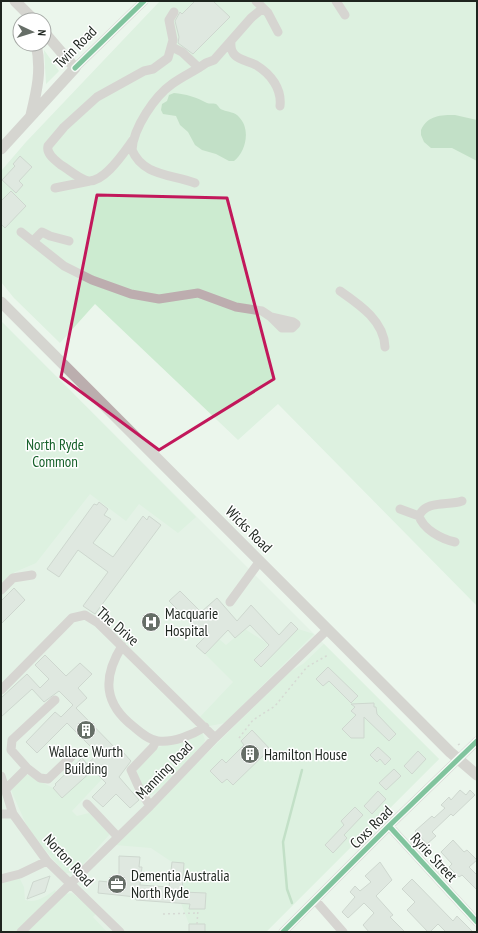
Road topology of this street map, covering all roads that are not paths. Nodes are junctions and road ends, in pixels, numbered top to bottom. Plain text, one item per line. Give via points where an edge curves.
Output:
1 (11, 1) edge
2 (15, 1) edge
3 (144, 1) edge
4 (256, 1) edge
5 (336, 1) edge
6 (263, 8) junction
7 (19, 12) edge
8 (26, 12) edge
9 (174, 12) dead end
10 (345, 15) dead end
11 (278, 32) dead end
12 (231, 41) junction
13 (52, 43) edge
14 (172, 47) junction
15 (52, 50) edge
16 (37, 52) edge
17 (199, 68) junction
18 (73, 71) junction
19 (280, 106) dead end
20 (30, 117) junction
21 (133, 140) junction
22 (1, 149) edge
23 (91, 180) junction
24 (195, 183) dead end
25 (55, 188) dead end
26 (21, 232) dead end
27 (69, 240) dead end
28 (33, 241) junction
29 (340, 291) dead end
30 (1, 302) edge
31 (271, 317) dead end
32 (385, 347) dead end
33 (462, 501) dead end
34 (400, 509) dead end
35 (419, 516) junction
36 (454, 542) dead end
37 (260, 561) junction
38 (32, 574) dead end
39 (1, 590) edge
40 (230, 602) dead end
41 (328, 629) junction
42 (122, 646) junction
43 (1, 690) edge
44 (55, 700) dead end
45 (205, 727) junction
46 (215, 738) junction
47 (156, 741) junction
48 (477, 741) edge
49 (71, 757) dead end
50 (459, 759) junction
51 (26, 768) junction
52 (477, 775) edge
53 (1, 776) edge
54 (5, 790) junction
55 (87, 804) dead end
56 (150, 806) junction
57 (1, 814) edge
58 (13, 814) junction
59 (389, 826) junction
60 (118, 837) junction
61 (47, 861) junction
62 (1, 879) edge
63 (71, 883) junction
64 (315, 900) junction
65 (477, 922) edge
66 (22, 932) edge
67 (120, 932) edge
68 (283, 932) edge
69 (343, 932) edge

1 - 7 main road
2 - 8 main road
3 - 18 street, Twin Road
4 - 6 street
5 - 10 street
6 - 11 street
6 - 12 street
9 - 14 street via 169,24
12 - 17 street via 214,60
12 - 19 street via 232,48 240,59 254,64 273,80 279,91
13 - 18 main road
14 - 17 street via 182,52
14 - 23 street via 168,58 157,67 144,71 97,97 64,126 48,146 48,154 86,180
15 - 18 main road
16 - 20 main road, Twin Road via 40,67
17 - 21 street via 166,89 144,118
18 - 20 main road, Twin Road
20 - 22 main road, Twin Road
21 - 23 street via 109,170
21 - 24 street via 132,150 140,164 155,172
23 - 25 street
26 - 28 street
27 - 28 street via 47,236 42,232
28 - 31 street via 56,261 83,276 131,294 159,299 198,293 236,307 262,311
29 - 32 street via 371,316 384,336
30 - 37 main road, Wicks Road
33 - 35 street via 426,508
34 - 35 street
35 - 36 street via 424,526
37 - 40 street
37 - 41 main road, Wicks Road
38 - 39 street via 13,578
41 - 46 street, Manning Road
41 - 50 main road, Wicks Road
42 - 43 street, The Drive via 98,623 85,615 72,618
42 - 45 street, The Drive
42 - 47 street via 110,674 109,691 112,704 142,734
44 - 51 street via 12,740 12,750
45 - 46 street, The Drive
45 - 47 street via 195,733 166,742
46 - 56 street, Manning Road
47 - 56 street via 154,747 132,770
48 - 50 street, Coxs Road
49 - 51 street via 48,779 40,778
50 - 52 main road, Wicks Road
50 - 59 street, Coxs Road
51 - 54 street
53 - 54 street, Norton Road
54 - 58 street, Norton Road
55 - 60 street
56 - 60 street, Manning Road
57 - 58 street
58 - 61 street, Norton Road
59 - 64 street, Coxs Road
59 - 65 street, Ryrie Street
60 - 63 street, Manning Road
61 - 62 street via 20,874
61 - 63 street, Norton Road
63 - 66 street, Manning Road
63 - 67 street, Norton Road
64 - 68 street, Coxs Road
64 - 69 street

